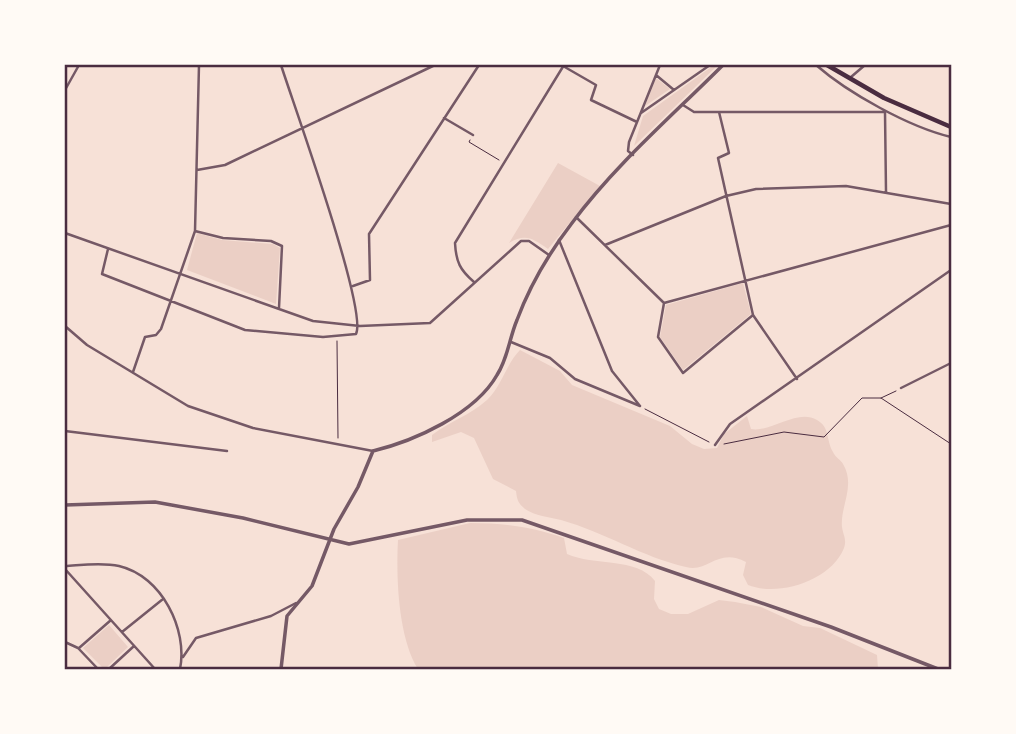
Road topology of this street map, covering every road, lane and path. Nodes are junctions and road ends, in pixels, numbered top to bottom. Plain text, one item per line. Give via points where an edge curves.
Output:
1 (79, 65) edge
2 (199, 65) edge
3 (281, 65) edge
4 (435, 65) edge
5 (479, 65) edge
6 (660, 65) edge
7 (710, 65) edge
8 (723, 65) edge
9 (816, 65) edge
10 (827, 65) edge
11 (865, 65) edge
12 (564, 66) edge
13 (656, 75) junction
14 (848, 79) junction
15 (65, 90) edge
16 (674, 90) junction
17 (683, 105) junction
18 (885, 110) junction
19 (719, 112) junction
20 (641, 113) junction
21 (444, 118) junction
22 (637, 122) junction
23 (951, 127) edge
24 (301, 130) junction
25 (473, 135) joint
26 (951, 137) edge
27 (633, 155) junction
28 (504, 163) junction
29 (197, 170) junction
30 (886, 192) junction
31 (726, 196) junction
32 (951, 204) edge
33 (576, 217) junction
34 (951, 225) edge
35 (195, 231) junction
36 (65, 233) edge
37 (559, 240) junction
38 (605, 244) junction
39 (108, 249) junction
40 (549, 255) junction
41 (951, 270) edge
42 (182, 275) junction
43 (745, 280) junction
44 (474, 282) junction
45 (352, 286) junction
46 (172, 302) junction
47 (664, 303) junction
48 (279, 308) junction
49 (753, 316) junction
50 (65, 326) edge
51 (360, 326) junction
52 (337, 335) junction
53 (511, 342) junction
54 (951, 363) edge
55 (133, 372) junction
56 (797, 379) junction
57 (901, 388) joint
58 (881, 398) junction
59 (640, 406) junction
60 (65, 431) edge
61 (951, 444) edge
62 (715, 445) junction
63 (338, 447) junction
64 (227, 451) dead end
65 (373, 451) junction
66 (65, 505) edge
67 (330, 541) junction
68 (65, 567) edge
69 (163, 599) junction
70 (301, 600) junction
71 (111, 620) junction
72 (122, 632) junction
73 (65, 642) edge
74 (134, 646) junction
75 (78, 648) junction
76 (182, 660) junction
77 (98, 669) edge
78 (110, 669) edge
79 (155, 669) edge
80 (180, 669) edge
81 (281, 669) edge
82 (939, 669) edge

1 - 15 street
2 - 29 street
3 - 24 street
4 - 24 street
5 - 21 street
6 - 13 street
7 - 16 street
8 - 17 street
9 - 18 street
10 - 14 main road
11 - 14 street
12 - 22 street via 596,85 591,100
12 - 28 street
13 - 16 street
13 - 20 street
14 - 23 main road
16 - 20 street
17 - 19 street via 694,112
17 - 27 street
18 - 19 street
18 - 26 street
18 - 30 street
19 - 31 street via 729,153 718,158
20 - 22 street
21 - 25 street
21 - 45 street via 369,234 370,280
22 - 27 street via 628,151
24 - 29 street via 225,165
24 - 45 street
25 - 28 path via 469,142
27 - 33 street
28 - 44 street via 455,243 461,270
29 - 35 street
30 - 31 street via 846,186 756,188
30 - 32 street
31 - 38 street
31 - 43 street
33 - 37 street
33 - 38 street
34 - 43 street
35 - 42 street
35 - 48 street via 282,246
36 - 39 street
37 - 40 street
37 - 59 street via 612,371
38 - 47 street
39 - 42 street
39 - 46 street via 102,274
40 - 44 street via 526,240
40 - 53 street
41 - 56 street
42 - 46 street
42 - 48 street
43 - 47 street
43 - 49 street
44 - 51 street via 430,323
45 - 51 street
46 - 52 street via 245,330
46 - 55 street via 159,332 144,339
47 - 49 street via 658,337 683,373
48 - 51 street via 313,321
49 - 56 street
50 - 55 street
51 - 52 street via 356,334
52 - 63 path
53 - 59 street via 550,358 575,380
53 - 65 street via 497,376 478,398 410,441
54 - 57 street
55 - 63 street via 205,412
56 - 62 street via 727,426
57 - 58 path
58 - 61 path
58 - 62 path via 862,398 824,437 784,432
59 - 62 path
60 - 64 street
63 - 65 street
65 - 67 street
66 - 67 street via 155,502 243,518
67 - 70 street via 312,586
67 - 82 street via 363,543 476,519 522,520
68 - 69 street via 120,566 148,582
68 - 71 street
69 - 72 street
69 - 76 street via 178,626
70 - 76 street via 271,616 196,638
70 - 81 street via 287,617
71 - 72 street
71 - 75 street
72 - 74 street
73 - 75 street
74 - 78 street
74 - 79 street
75 - 77 street
76 - 80 street

